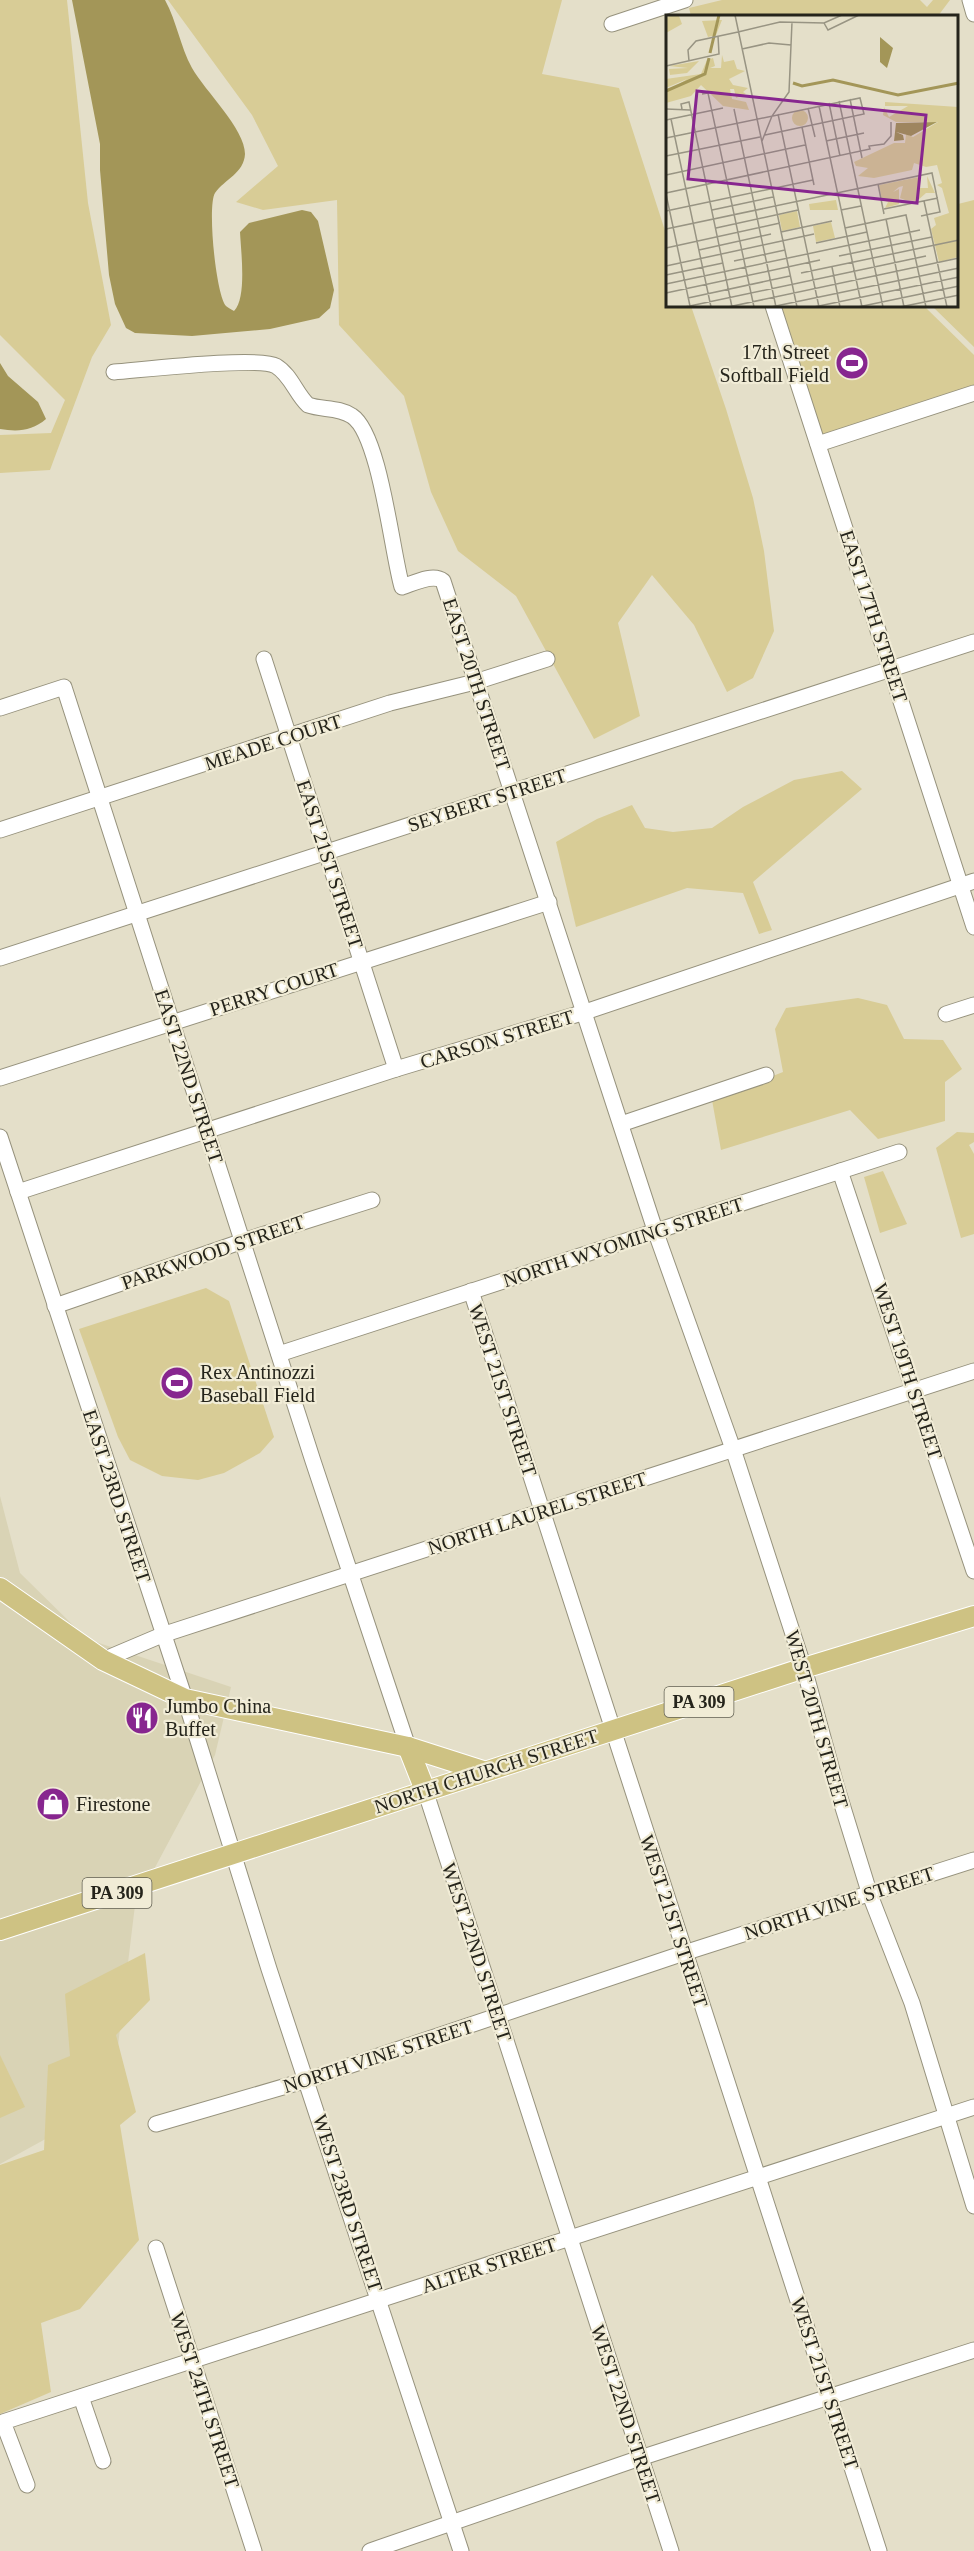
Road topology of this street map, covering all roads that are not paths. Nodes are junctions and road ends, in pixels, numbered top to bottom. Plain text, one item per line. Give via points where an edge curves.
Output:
1 (970, 0) edge
2 (679, 5) edge
3 (974, 14) edge
4 (612, 24) dead end
5 (774, 308) edge
6 (114, 372) dead end
7 (974, 393) edge
8 (818, 444) junction
9 (974, 642) edge
10 (264, 659) dead end
11 (547, 659) dead end
12 (891, 669) junction
13 (476, 682) junction
14 (0, 708) edge
15 (289, 736) junction
16 (513, 792) junction
17 (100, 798) junction
18 (0, 830) edge
19 (327, 852) junction
20 (967, 884) edge
21 (549, 902) junction
22 (137, 914) junction
23 (974, 927) edge
24 (0, 958) edge
25 (362, 961) junction
26 (974, 1005) edge
27 (585, 1012) junction
28 (946, 1014) dead end
29 (172, 1022) junction
30 (396, 1069) junction
31 (766, 1075) dead end
32 (0, 1078) edge
33 (621, 1124) junction
34 (207, 1131) junction
35 (0, 1137) edge
36 (899, 1152) dead end
37 (840, 1170) junction
38 (18, 1192) junction
39 (372, 1200) dead end
40 (656, 1233) junction
41 (243, 1241) junction
42 (471, 1291) junction
43 (55, 1306) junction
44 (279, 1353) junction
45 (974, 1371) edge
46 (914, 1390) junction
47 (733, 1449) junction
48 (542, 1511) junction
49 (974, 1571) edge
50 (350, 1574) junction
51 (0, 1588) edge
52 (974, 1616) edge
53 (162, 1635) junction
54 (103, 1660) junction
55 (804, 1668) junction
56 (185, 1700) junction
57 (612, 1730) junction
58 (408, 1747) junction
59 (483, 1771) junction
60 (425, 1790) junction
61 (234, 1855) junction
62 (974, 1860) edge
63 (870, 1895) junction
64 (0, 1930) edge
65 (684, 1953) junction
66 (497, 2017) junction
67 (307, 2080) junction
68 (974, 2107) edge
69 (948, 2115) junction
70 (156, 2124) dead end
71 (757, 2178) junction
72 (974, 2206) edge
73 (570, 2238) junction
74 (156, 2248) dead end
75 (380, 2300) junction
76 (974, 2350) edge
77 (192, 2361) junction
78 (829, 2396) junction
79 (81, 2397) junction
80 (640, 2457) junction
81 (103, 2461) dead end
82 (27, 2485) dead end
83 (453, 2524) junction
84 (254, 2551) edge
85 (370, 2551) edge
86 (461, 2551) edge
87 (671, 2551) edge
88 (879, 2551) edge

1 - 3 street
2 - 4 street
5 - 8 street, EAST 17TH STREET
6 - 13 street, EAST 20TH STREET via 250,361 274,364 308,405 343,411 359,422 384,495 402,587 432,578 443,581
7 - 8 street
8 - 12 street, EAST 17TH STREET
9 - 12 street, SEYBERT STREET
10 - 15 street, EAST 21ST STREET
11 - 13 street, MEADE COURT
12 - 16 street, SEYBERT STREET
12 - 20 street, EAST 17TH STREET
13 - 15 street, MEADE COURT
13 - 16 street, EAST 20TH STREET
14 - 17 street via 64,687
15 - 17 street, MEADE COURT
15 - 19 street, EAST 21ST STREET
16 - 19 street, SEYBERT STREET
16 - 21 street, EAST 20TH STREET
17 - 18 street, MEADE COURT
17 - 22 street, EAST 22ND STREET
19 - 22 street, SEYBERT STREET
19 - 25 street, EAST 21ST STREET
20 - 23 street, EAST 17TH STREET
20 - 27 street, CARSON STREET
21 - 25 street, PERRY COURT
21 - 27 street, EAST 20TH STREET
22 - 24 street, SEYBERT STREET
22 - 29 street, EAST 22ND STREET
25 - 29 street, PERRY COURT
25 - 30 street, EAST 21ST STREET
26 - 28 street
27 - 30 street, CARSON STREET
27 - 33 street, EAST 20TH STREET
29 - 32 street, PERRY COURT
29 - 34 street, EAST 22ND STREET
30 - 34 street, CARSON STREET
31 - 33 street
33 - 40 street, EAST 20TH STREET
34 - 38 street, CARSON STREET
34 - 41 street, EAST 22ND STREET
35 - 38 street, EAST 23RD STREET
36 - 37 street, NORTH WYOMING STREET
37 - 40 street, NORTH WYOMING STREET
37 - 46 street, WEST 19TH STREET
38 - 43 street, EAST 23RD STREET
39 - 41 street, PARKWOOD STREET
40 - 42 street, NORTH WYOMING STREET
40 - 47 street, WEST 20TH STREET
41 - 43 street, PARKWOOD STREET
41 - 44 street, EAST 22ND STREET
42 - 44 street, NORTH WYOMING STREET
42 - 48 street, WEST 21ST STREET
43 - 53 street, EAST 23RD STREET
44 - 50 street, WEST 22ND STREET
45 - 46 street, NORTH LAUREL STREET
46 - 47 street, NORTH LAUREL STREET
46 - 49 street, WEST 19TH STREET
47 - 48 street, NORTH LAUREL STREET
47 - 55 street, WEST 20TH STREET
48 - 50 street, NORTH LAUREL STREET
48 - 57 street, WEST 21ST STREET
50 - 53 street, NORTH LAUREL STREET
50 - 58 street, WEST 22ND STREET
51 - 54 main road
52 - 55 main road, NORTH CHURCH STREET / PA 309
53 - 54 street, NORTH LAUREL STREET
53 - 56 street, EAST 23RD STREET
54 - 56 main road
55 - 57 main road, NORTH CHURCH STREET / PA 309
55 - 63 street, WEST 20TH STREET
56 - 58 main road
56 - 61 street, EAST 23RD STREET
57 - 59 main road, NORTH CHURCH STREET / PA 309
57 - 65 street, WEST 21ST STREET
58 - 59 main road
58 - 60 main road, WEST 22ND STREET
59 - 60 main road, NORTH CHURCH STREET / PA 309
60 - 61 main road, NORTH CHURCH STREET / PA 309
60 - 66 street, WEST 22ND STREET
61 - 64 main road, NORTH CHURCH STREET / PA 309
61 - 67 street, WEST 23RD STREET
62 - 63 street, NORTH VINE STREET
63 - 65 street, NORTH VINE STREET
63 - 69 street, WEST 20TH STREET via 912,2002
65 - 66 street, NORTH VINE STREET
65 - 71 street, WEST 21ST STREET
66 - 67 street, NORTH VINE STREET
66 - 73 street, WEST 22ND STREET
67 - 70 street, NORTH VINE STREET
67 - 75 street, WEST 23RD STREET
68 - 69 street, ALTER STREET
69 - 71 street, ALTER STREET
69 - 72 street, WEST 20TH STREET
71 - 73 street, ALTER STREET
71 - 78 street, WEST 21ST STREET
73 - 75 street, ALTER STREET
73 - 80 street, WEST 22ND STREET
74 - 77 street, WEST 24TH STREET
75 - 77 street, ALTER STREET
75 - 83 street, WEST 23RD STREET
76 - 78 street
77 - 79 street, ALTER STREET
77 - 84 street, WEST 24TH STREET
78 - 80 street
78 - 88 street, WEST 21ST STREET
79 - 81 street
79 - 82 street, ALTER STREET via 3,2422
80 - 83 street
80 - 87 street, WEST 22ND STREET
83 - 85 street
83 - 86 street, WEST 23RD STREET

